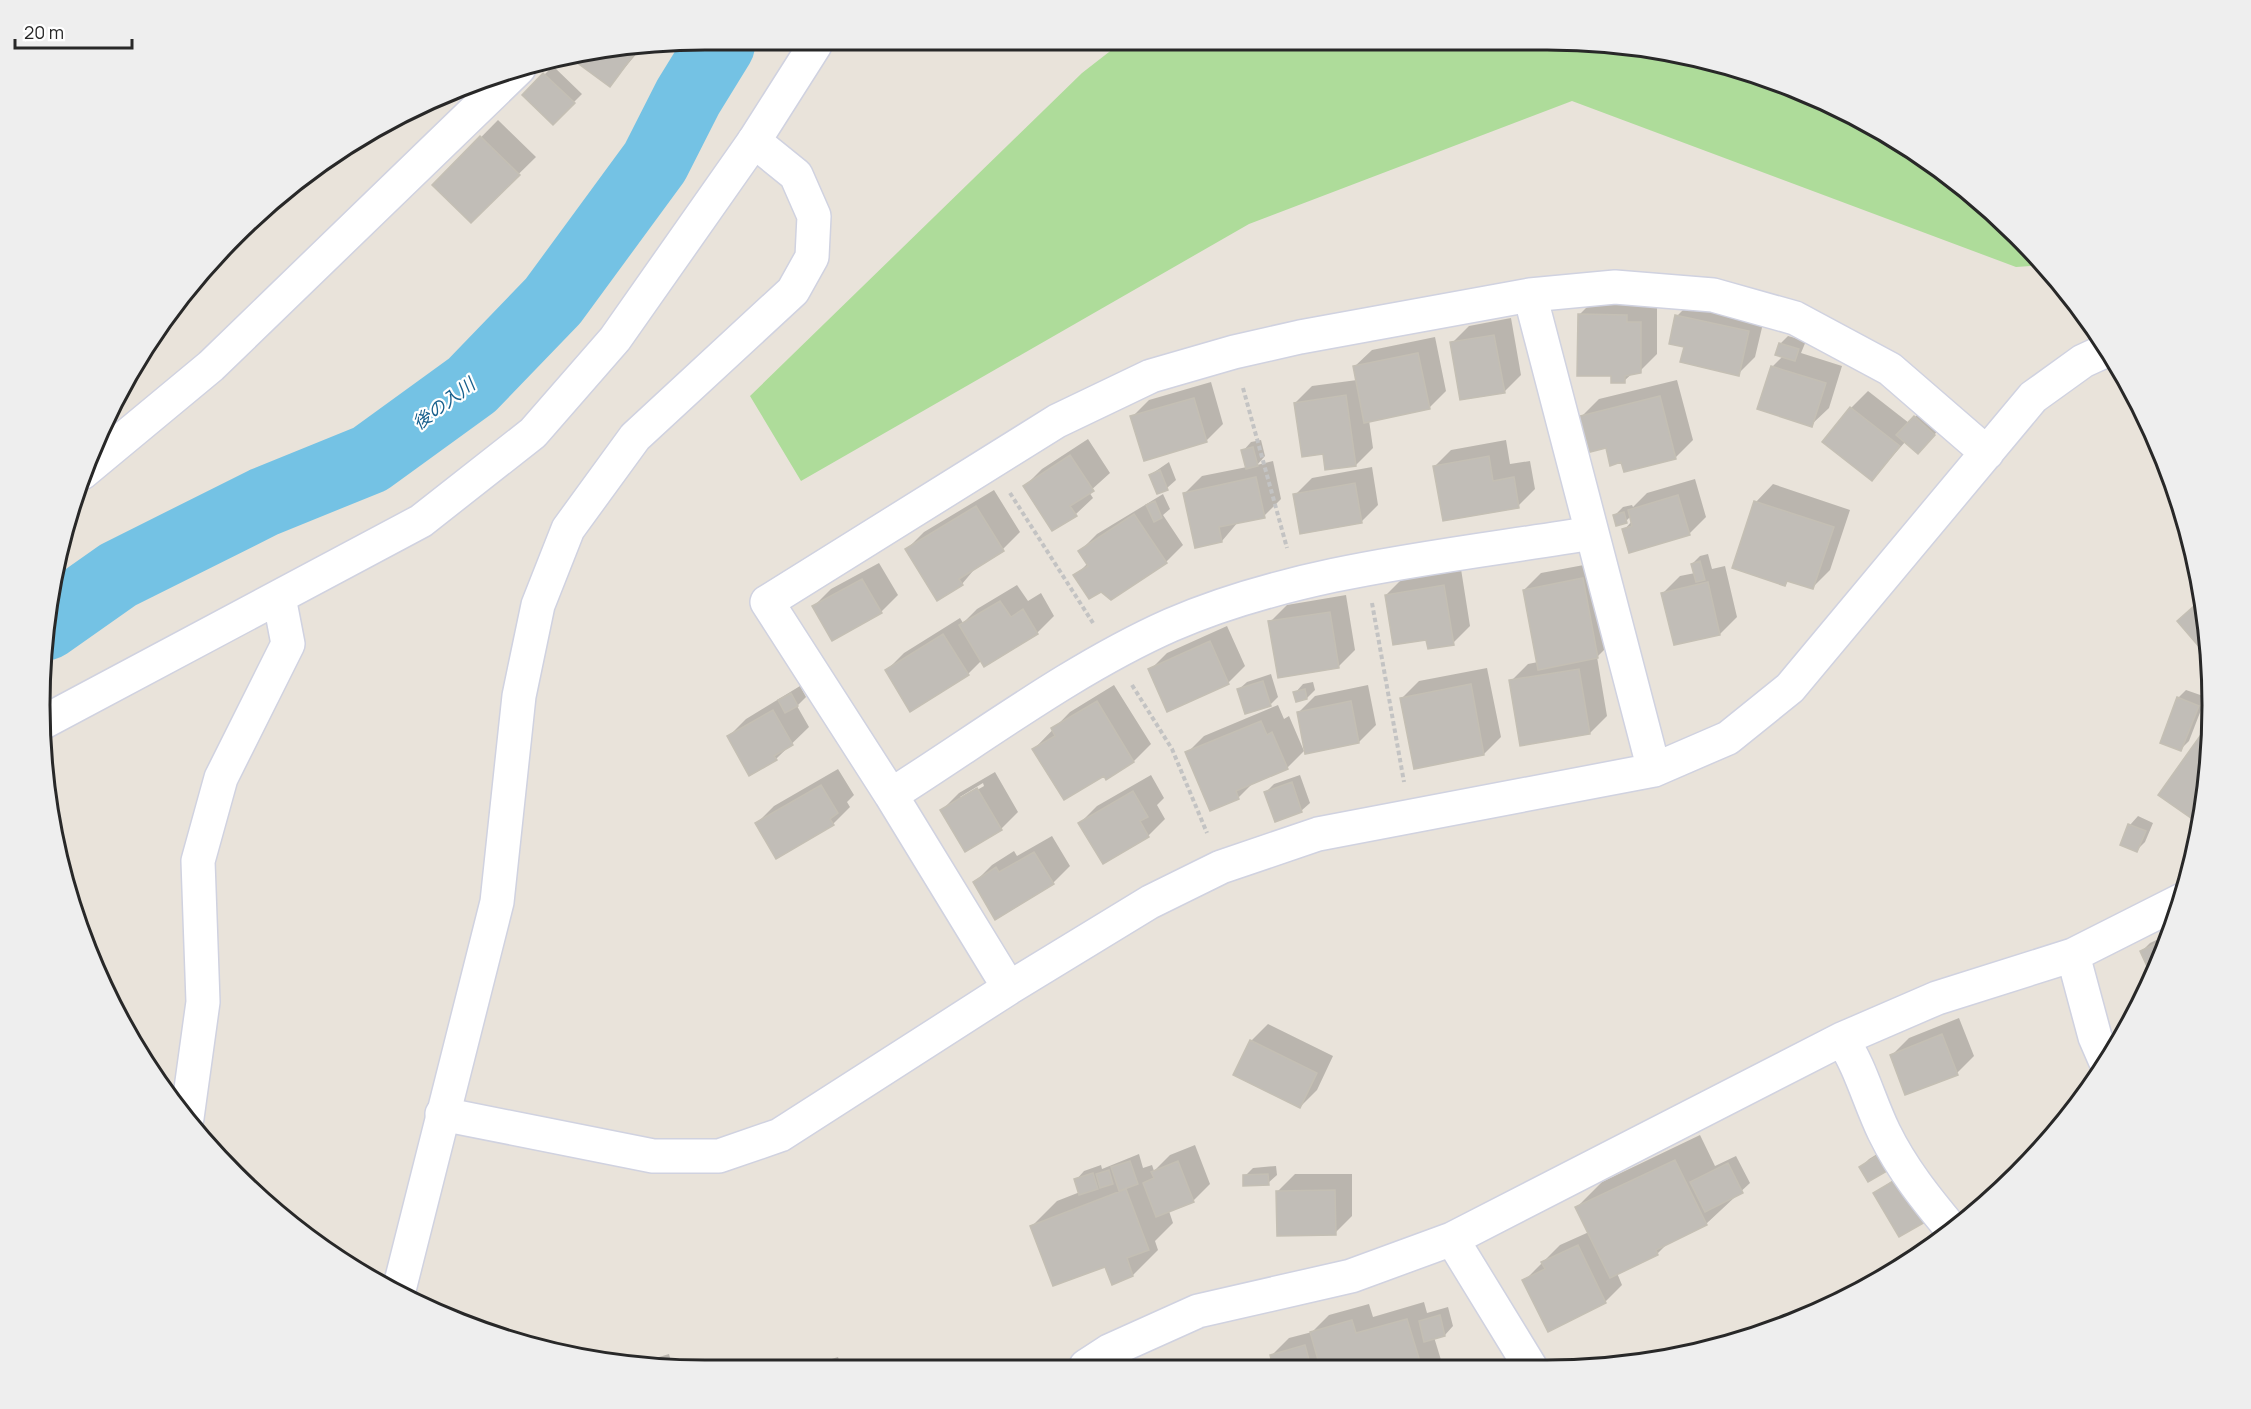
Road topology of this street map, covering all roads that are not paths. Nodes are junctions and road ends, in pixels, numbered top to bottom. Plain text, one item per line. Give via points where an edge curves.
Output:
1 (812, 50) edge
2 (506, 80) edge
3 (754, 141) junction
4 (1530, 294) junction
5 (2099, 354) edge
6 (1987, 453) junction
7 (96, 461) edge
8 (1592, 533) junction
9 (279, 597) junction
10 (50, 719) edge
11 (1654, 770) junction
12 (891, 795) junction
13 (2170, 906) edge
14 (2073, 955) junction
15 (1009, 988) junction
16 (1842, 1039) junction
17 (2101, 1052) edge
18 (188, 1107) edge
19 (442, 1114) junction
20 (1946, 1223) edge
21 (1452, 1239) junction
22 (400, 1284) edge
23 (1095, 1360) edge
24 (1526, 1360) edge

1 - 3 street
2 - 7 street via 211,366
3 - 9 street via 615,339 533,433 421,521
3 - 19 street via 796,175 814,216 812,257 793,291 635,437 568,529 538,604 519,696 497,902
4 - 6 street via 1615,287 1713,294 1795,318 1890,369
4 - 8 street
4 - 12 street via 1234,352 1151,376 1057,421 767,602
5 - 6 street via 2033,397
6 - 11 street via 1790,687 1728,738
8 - 11 street
8 - 12 street via 1296,583 1172,625 1112,653
9 - 10 street
9 - 18 street via 288,644 221,778 198,861 203,1002
11 - 15 street via 1318,834 1221,867 1150,902
12 - 15 street
13 - 14 street
14 - 16 street via 1937,998
14 - 17 street
15 - 19 street via 780,1135 719,1156 653,1156
16 - 20 street via 1855,1060 1884,1132 1916,1187
16 - 21 street
19 - 22 street
21 - 23 street via 1351,1276 1198,1311
21 - 24 street

